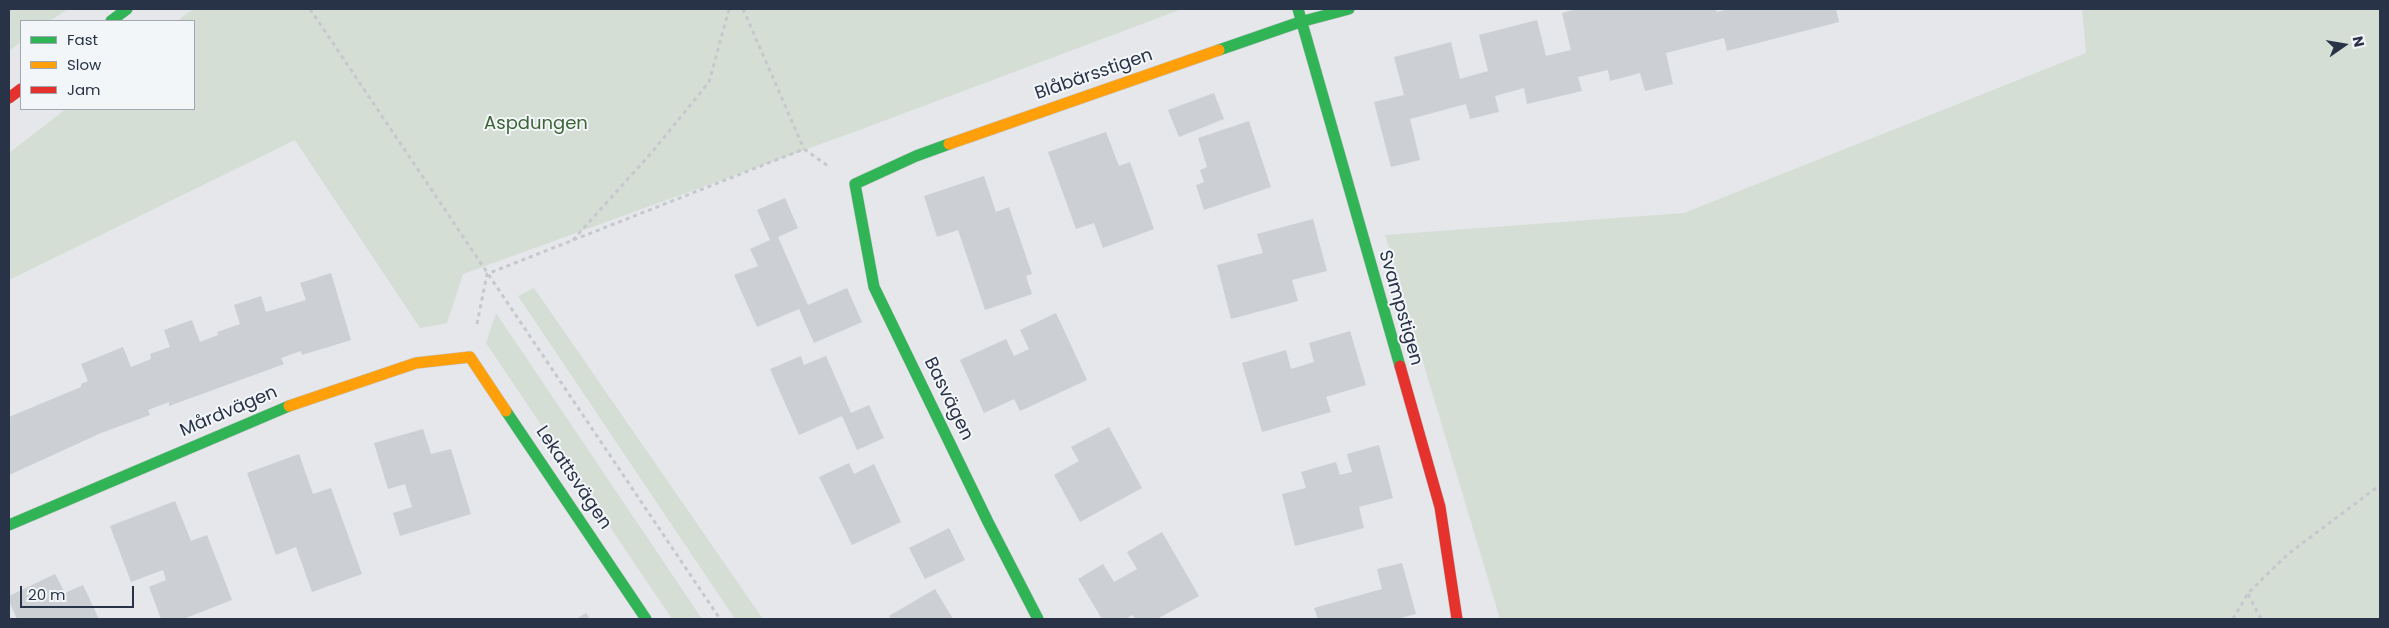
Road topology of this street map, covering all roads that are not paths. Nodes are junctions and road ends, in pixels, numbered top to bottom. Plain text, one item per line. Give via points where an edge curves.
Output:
1 (128, 9) edge
2 (1298, 9) edge
3 (1349, 9) edge
4 (112, 20) edge
5 (1300, 22) junction
6 (20, 90) edge
7 (9, 98) edge
8 (855, 184) joint
9 (470, 357) joint
10 (9, 525) edge
11 (646, 619) edge
12 (1038, 619) edge
13 (1457, 619) edge

1 - 4 street
2 - 5 street, Svampstigen
3 - 5 street, Blåbärsstigen
5 - 8 street, Blåbärsstigen via 916,156
5 - 13 street, Svampstigen via 1440,507
6 - 7 street
8 - 12 street, Basvägen via 874,287
9 - 10 street, Mårdvägen via 416,363 293,404
9 - 11 street, Lekattsvägen

